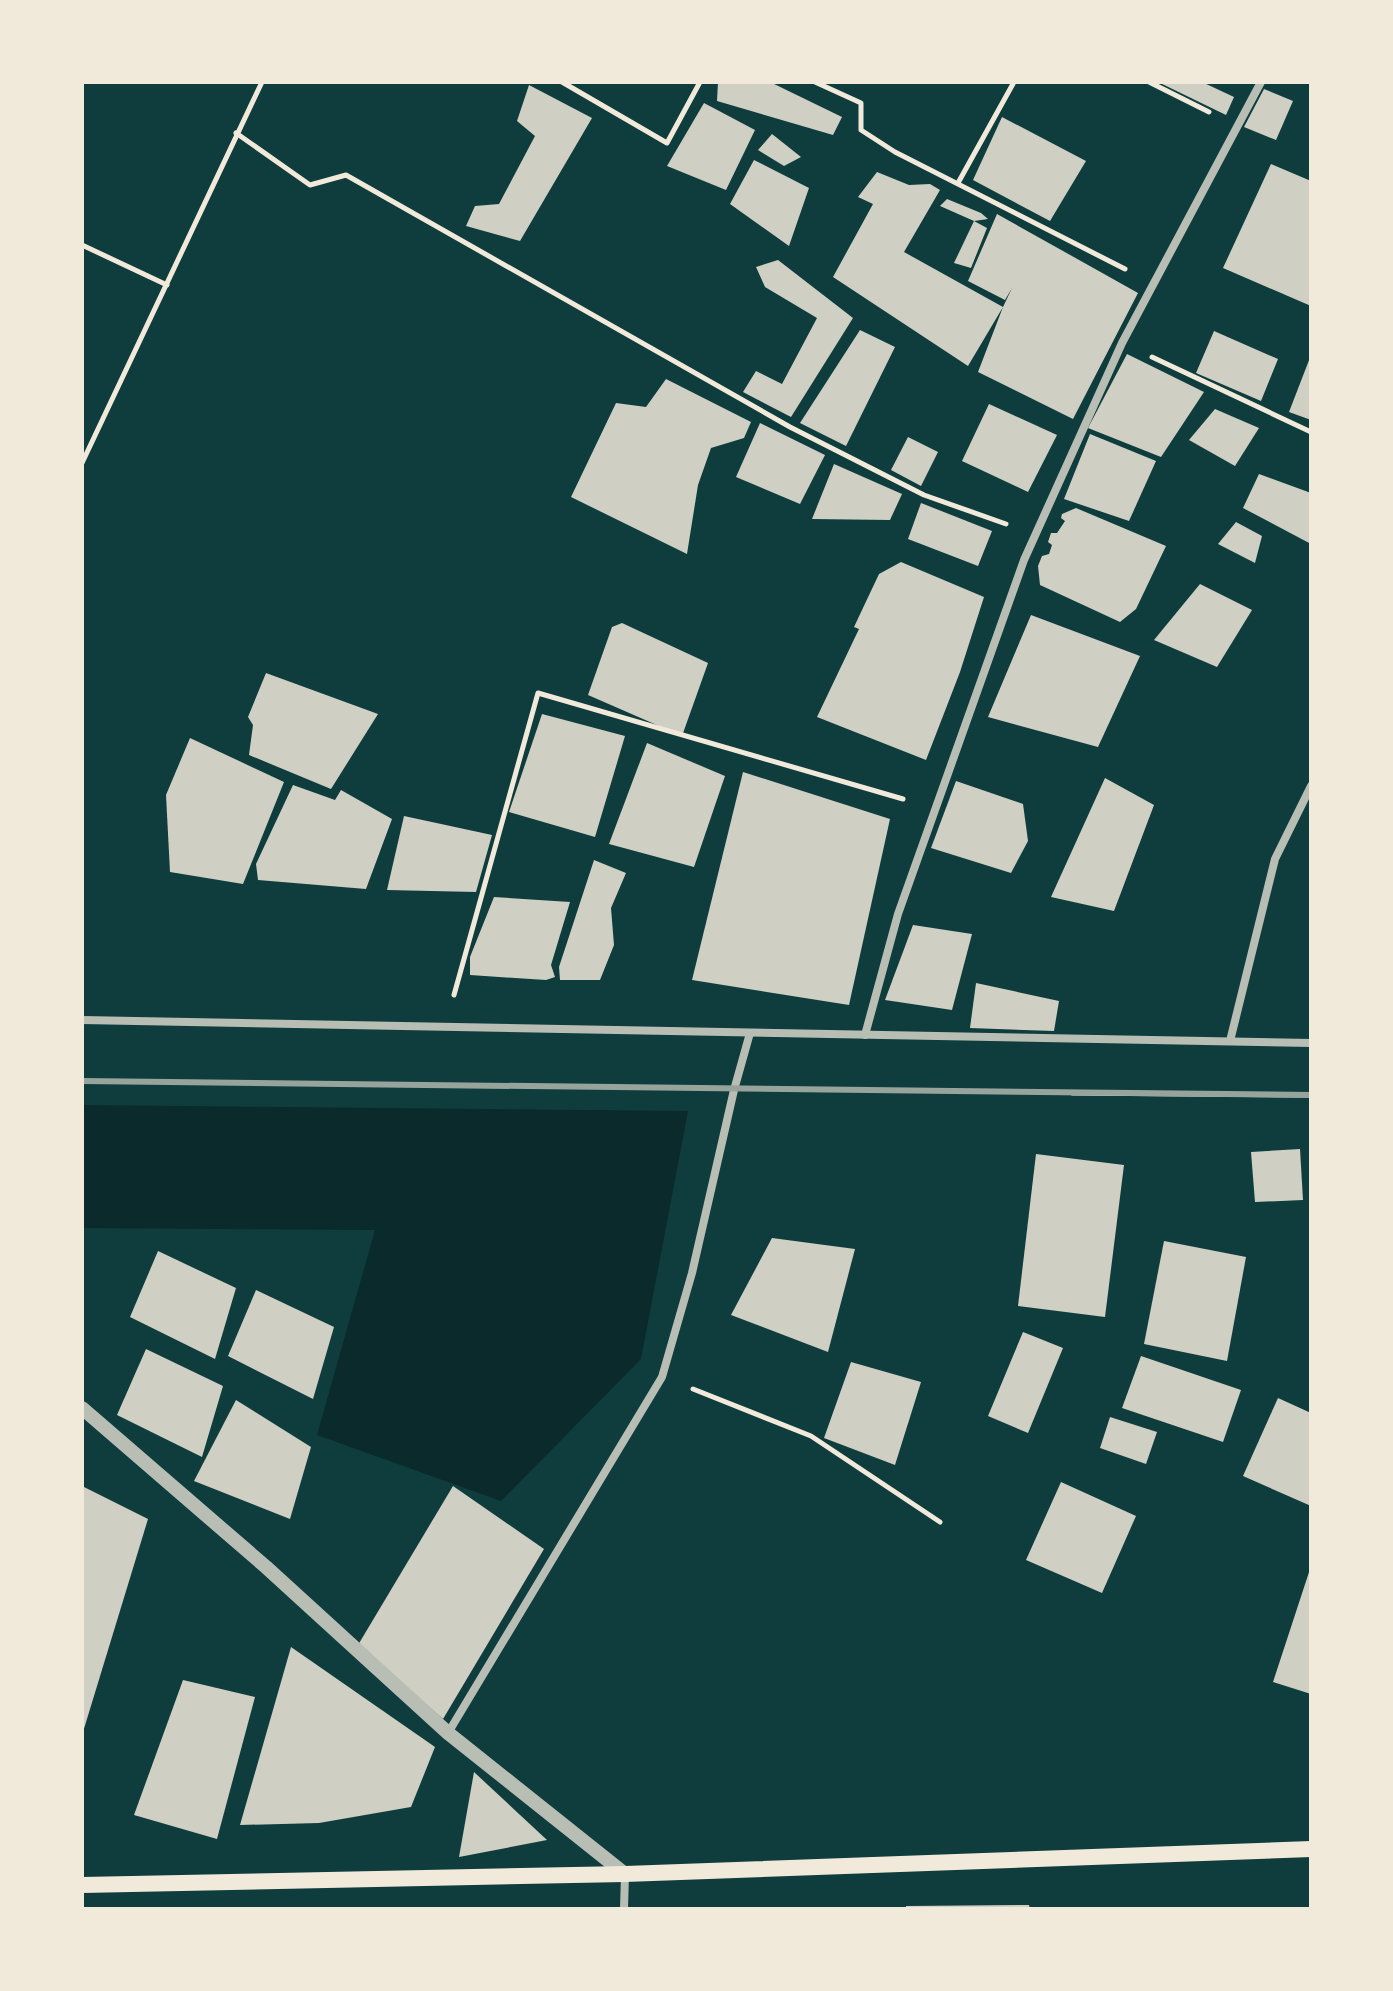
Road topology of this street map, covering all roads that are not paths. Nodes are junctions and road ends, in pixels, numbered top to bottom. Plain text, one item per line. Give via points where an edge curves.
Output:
1 (1261, 82) edge
2 (1311, 786) edge
3 (82, 1020) edge
4 (750, 1033) junction
5 (865, 1035) junction
6 (1230, 1041) junction
7 (1311, 1043) edge
8 (82, 1408) edge
9 (448, 1733) junction
10 (1311, 1849) edge
11 (625, 1874) junction
12 (82, 1885) edge
13 (624, 1909) edge

1 - 5 street via 1122,343 1024,560 898,914
2 - 6 street via 1275,859
3 - 4 street
4 - 5 street
4 - 9 street via 662,1377
5 - 6 street
6 - 7 street
8 - 9 street
9 - 11 street
10 - 11 main road
11 - 12 main road
11 - 13 street

